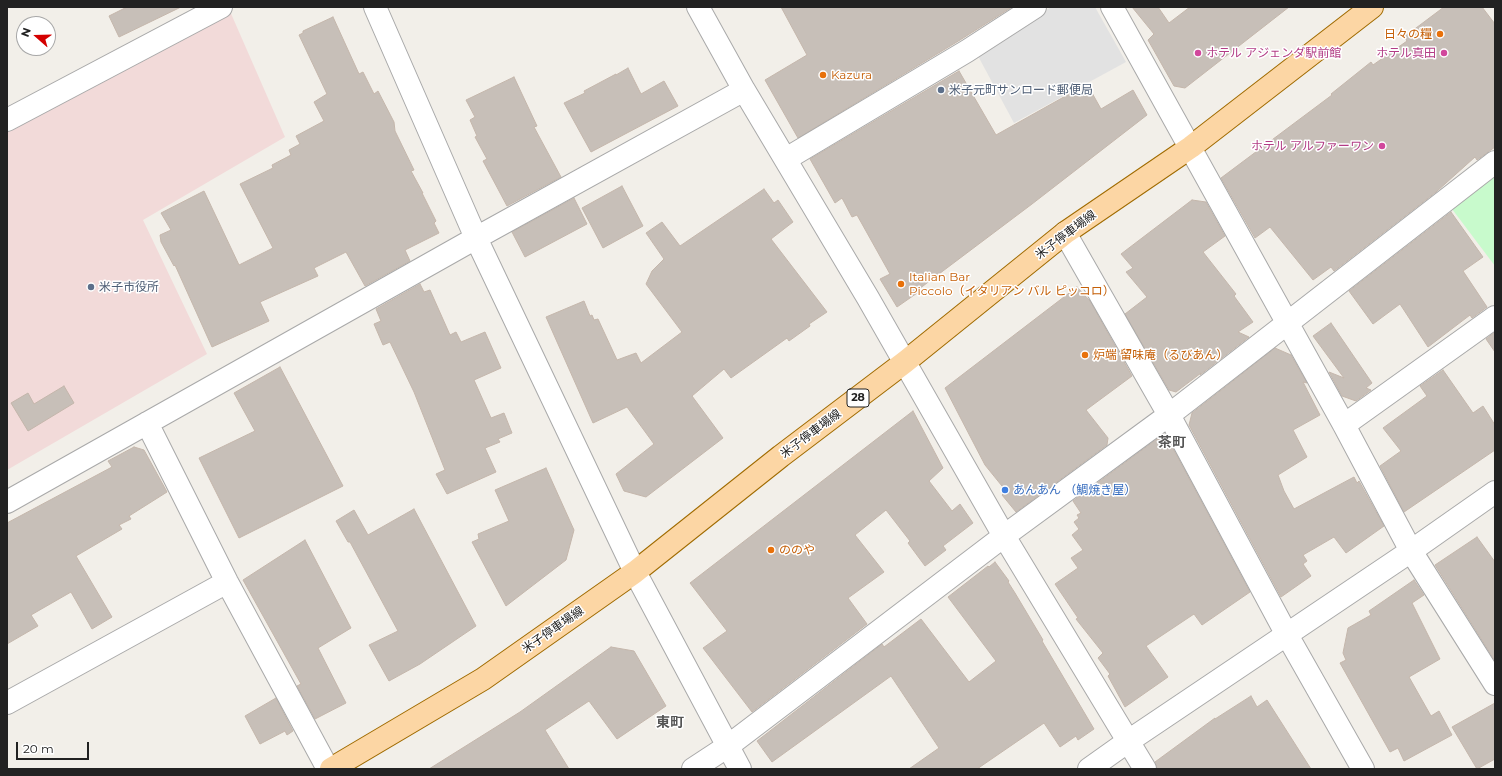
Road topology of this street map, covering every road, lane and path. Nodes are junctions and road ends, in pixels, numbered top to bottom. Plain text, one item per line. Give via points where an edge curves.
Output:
1 (221, 7) edge
2 (375, 7) edge
3 (698, 7) edge
4 (1035, 7) edge
5 (1112, 7) edge
6 (1372, 7) edge
7 (744, 90) junction
8 (7, 120) edge
9 (1191, 147) junction
10 (786, 159) junction
11 (1495, 162) edge
12 (1065, 233) junction
13 (476, 238) junction
14 (1495, 318) edge
15 (1288, 323) junction
16 (905, 362) junction
17 (1169, 415) junction
18 (147, 423) junction
19 (1344, 425) junction
20 (1495, 492) edge
21 (7, 502) edge
22 (1004, 536) junction
23 (1411, 551) junction
24 (635, 572) junction
25 (228, 582) junction
26 (1286, 635) junction
27 (1495, 684) edge
28 (7, 703) edge
29 (1127, 742) junction
30 (728, 746) junction
31 (330, 769) edge
32 (693, 769) edge
33 (740, 769) edge
34 (1089, 769) edge
35 (1144, 769) edge
36 (1363, 769) edge

1 - 8 street
2 - 13 street
3 - 7 street
4 - 10 street via 968,51
5 - 9 street
6 - 9 main road, 米子停車場線 / 28
7 - 10 street
7 - 13 street
9 - 12 main road, 米子停車場線 / 28
9 - 15 street
10 - 16 street
11 - 15 street
12 - 16 main road, 米子停車場線 / 28
12 - 17 street
13 - 18 street
13 - 24 street
14 - 19 street
15 - 17 street
15 - 19 street
16 - 22 street
16 - 24 main road, 米子停車場線 / 28 via 787,451
17 - 22 street
17 - 26 street
18 - 21 street
18 - 25 street
19 - 23 street
20 - 23 street
22 - 29 street
22 - 30 street
23 - 26 street
23 - 27 street
24 - 30 street
24 - 31 main road, 米子停車場線 / 28 via 483,679
25 - 28 street
25 - 31 street
26 - 29 street
26 - 36 street
29 - 34 street
29 - 35 street
30 - 32 street
30 - 33 street

